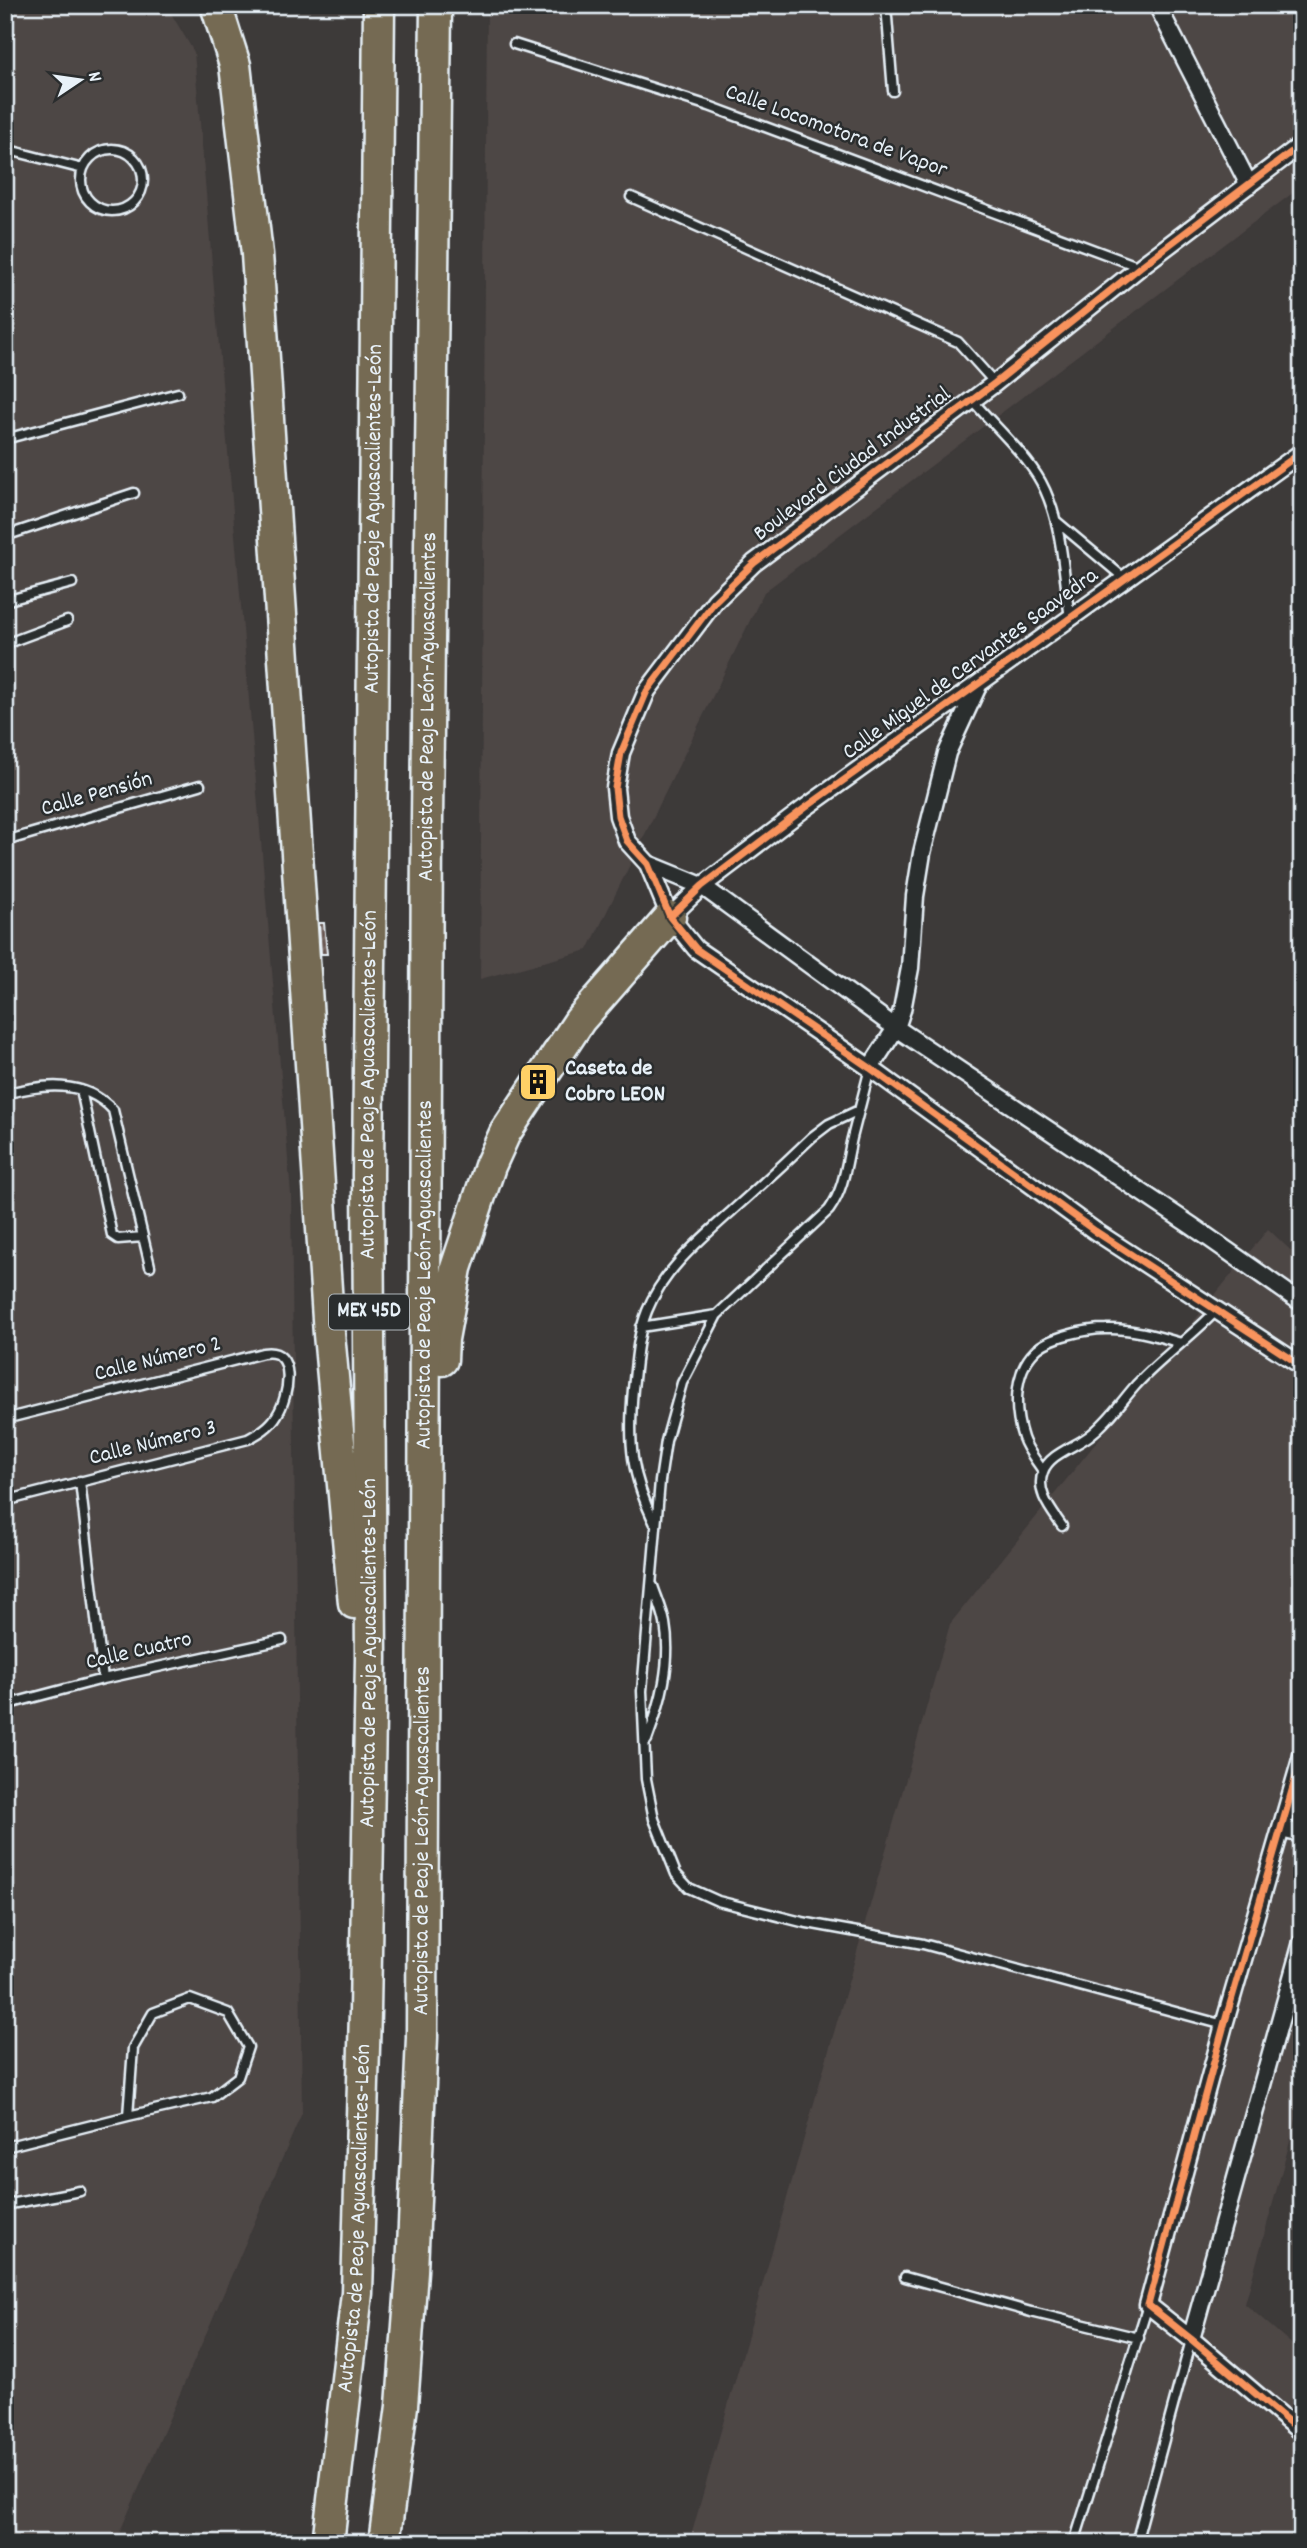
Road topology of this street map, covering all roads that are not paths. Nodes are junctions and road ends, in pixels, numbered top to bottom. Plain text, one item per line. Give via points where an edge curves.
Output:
1 (216, 5) edge
2 (379, 5) edge
3 (436, 5) edge
4 (886, 5) edge
5 (1157, 5) edge
6 (514, 44) dead end
7 (893, 91) dead end
8 (1302, 144) edge
9 (5, 149) edge
10 (83, 169) junction
11 (1249, 185) junction
12 (631, 197) dead end
13 (1140, 267) junction
14 (995, 383) junction
15 (177, 393) dead end
16 (972, 400) junction
17 (5, 439) edge
18 (1302, 452) edge
19 (134, 493) dead end
20 (1056, 521) junction
21 (5, 536) edge
22 (1124, 578) junction
23 (72, 583) dead end
24 (5, 601) edge
25 (1070, 618) junction
26 (67, 621) dead end
27 (5, 644) edge
28 (978, 686) junction
29 (200, 785) dead end
30 (5, 841) edge
31 (648, 864) junction
32 (702, 886) junction
33 (670, 917) junction
34 (896, 1028) junction
35 (870, 1068) junction
36 (80, 1090) junction
37 (5, 1094) edge
38 (859, 1110) junction
39 (143, 1237) junction
40 (150, 1266) dead end
41 (1302, 1303) edge
42 (1216, 1311) junction
43 (717, 1315) junction
44 (641, 1327) junction
45 (1181, 1343) junction
46 (1302, 1366) edge
47 (287, 1393) joint
48 (5, 1419) edge
49 (1043, 1471) junction
50 (80, 1481) junction
51 (5, 1501) edge
52 (1062, 1526) dead end
53 (656, 1527) junction
54 (651, 1581) junction
55 (282, 1640) dead end
56 (371, 1658) junction
57 (103, 1679) junction
58 (5, 1705) edge
59 (645, 1746) junction
60 (1302, 1756) edge
61 (1281, 1829) junction
62 (1302, 1834) edge
63 (1302, 1942) edge
64 (1224, 2025) junction
65 (422, 2038) junction
66 (128, 2116) junction
67 (5, 2147) edge
68 (80, 2191) dead end
69 (5, 2205) edge
70 (905, 2277) dead end
71 (1148, 2305) junction
72 (1139, 2338) junction
73 (1191, 2339) junction
74 (1302, 2433) edge
75 (328, 2543) edge
76 (384, 2543) edge
77 (1074, 2543) edge
78 (1136, 2543) edge

1 - 56 highway via 235,65 257,254 334,1399 354,1599 359,1633
2 - 56 highway, Autopista de Peaje Aguascalientes-León / MEX 45D via 368,1175
3 - 65 highway, Autopista de Peaje León-Aguascalientes / MEX 45D
4 - 7 lane
5 - 11 street
6 - 13 lane, Calle Locomotora de Vapor via 709,106
8 - 11 street, Boulevard Ciudad Industrial
9 - 10 lane
10 - 10 lane via 86,198 102,210 121,211 137,200 142,172 123,151 95,154
11 - 13 street, Boulevard Ciudad Industrial
12 - 14 lane via 958,342
13 - 14 street, Boulevard Ciudad Industrial
14 - 16 street, Boulevard Ciudad Industrial
15 - 17 lane
16 - 20 lane via 1035,474
16 - 31 street, Boulevard Ciudad Industrial via 754,563 715,601 647,691 621,753 615,788 627,841
18 - 22 street, Calle Miguel de Cervantes Saavedra
19 - 21 lane
20 - 22 lane
20 - 25 lane
22 - 25 street, Calle Miguel de Cervantes Saavedra
23 - 24 lane
25 - 28 street, Calle Miguel de Cervantes Saavedra
26 - 27 lane
28 - 32 street, Calle Miguel de Cervantes Saavedra
28 - 34 street via 947,753 922,853 907,991
29 - 30 lane, Calle Pensión
31 - 32 street, Boulevard Ciudad Industrial
31 - 33 street, Boulevard Ciudad Industrial
32 - 33 street, Calle Miguel de Cervantes Saavedra
32 - 34 street, Boulevard Ciudad Industrial
33 - 35 street, Boulevard Ciudad Industrial via 696,949
33 - 65 highway via 580,1020 505,1133 456,1268 443,1339 437,1934
34 - 35 street
34 - 41 street, Boulevard Ciudad Industrial
35 - 38 lane
35 - 42 street, Boulevard Ciudad Industrial via 1095,1231
36 - 37 lane via 48,1085
36 - 39 lane via 101,1097 113,1110
36 - 39 lane via 112,1235 118,1239
38 - 43 lane via 842,1187 829,1210
38 - 44 lane via 812,1137 700,1240 660,1285
39 - 40 lane
42 - 45 lane
42 - 46 street, Boulevard Ciudad Industrial
43 - 44 lane
43 - 53 lane via 682,1383 666,1441
44 - 53 lane via 631,1409 632,1466
45 - 49 lane via 1090,1436 1059,1454
45 - 49 lane via 1107,1329 1070,1333 1035,1350 1020,1377 1015,1408 1024,1441
47 - 48 lane, Calle Número 2 via 285,1362 273,1351
47 - 50 lane, Calle Número 3 via 271,1423 248,1439
49 - 52 lane via 1044,1500
50 - 51 lane, Calle Número 3
50 - 57 lane
53 - 54 lane
54 - 59 lane via 642,1692
54 - 59 lane via 665,1623 666,1670
55 - 57 lane, Calle Cuatro
56 - 75 highway, Autopista de Peaje Aguascalientes-León / MEX 45D via 357,2293
57 - 58 lane, Calle Cuatro
59 - 64 lane via 654,1819 667,1855 676,1874 701,1896 802,1922 923,1944
60 - 61 street
61 - 62 street
61 - 64 street
63 - 73 street
64 - 71 street
65 - 76 highway, Autopista de Peaje León-Aguascalientes / MEX 45D via 412,2271
66 - 66 lane via 212,2098 238,2077 248,2047 228,2013 190,1999 153,2013 133,2048
66 - 67 lane
68 - 69 lane
70 - 72 lane
71 - 72 lane
71 - 73 street
72 - 77 lane
73 - 74 street
73 - 78 lane

